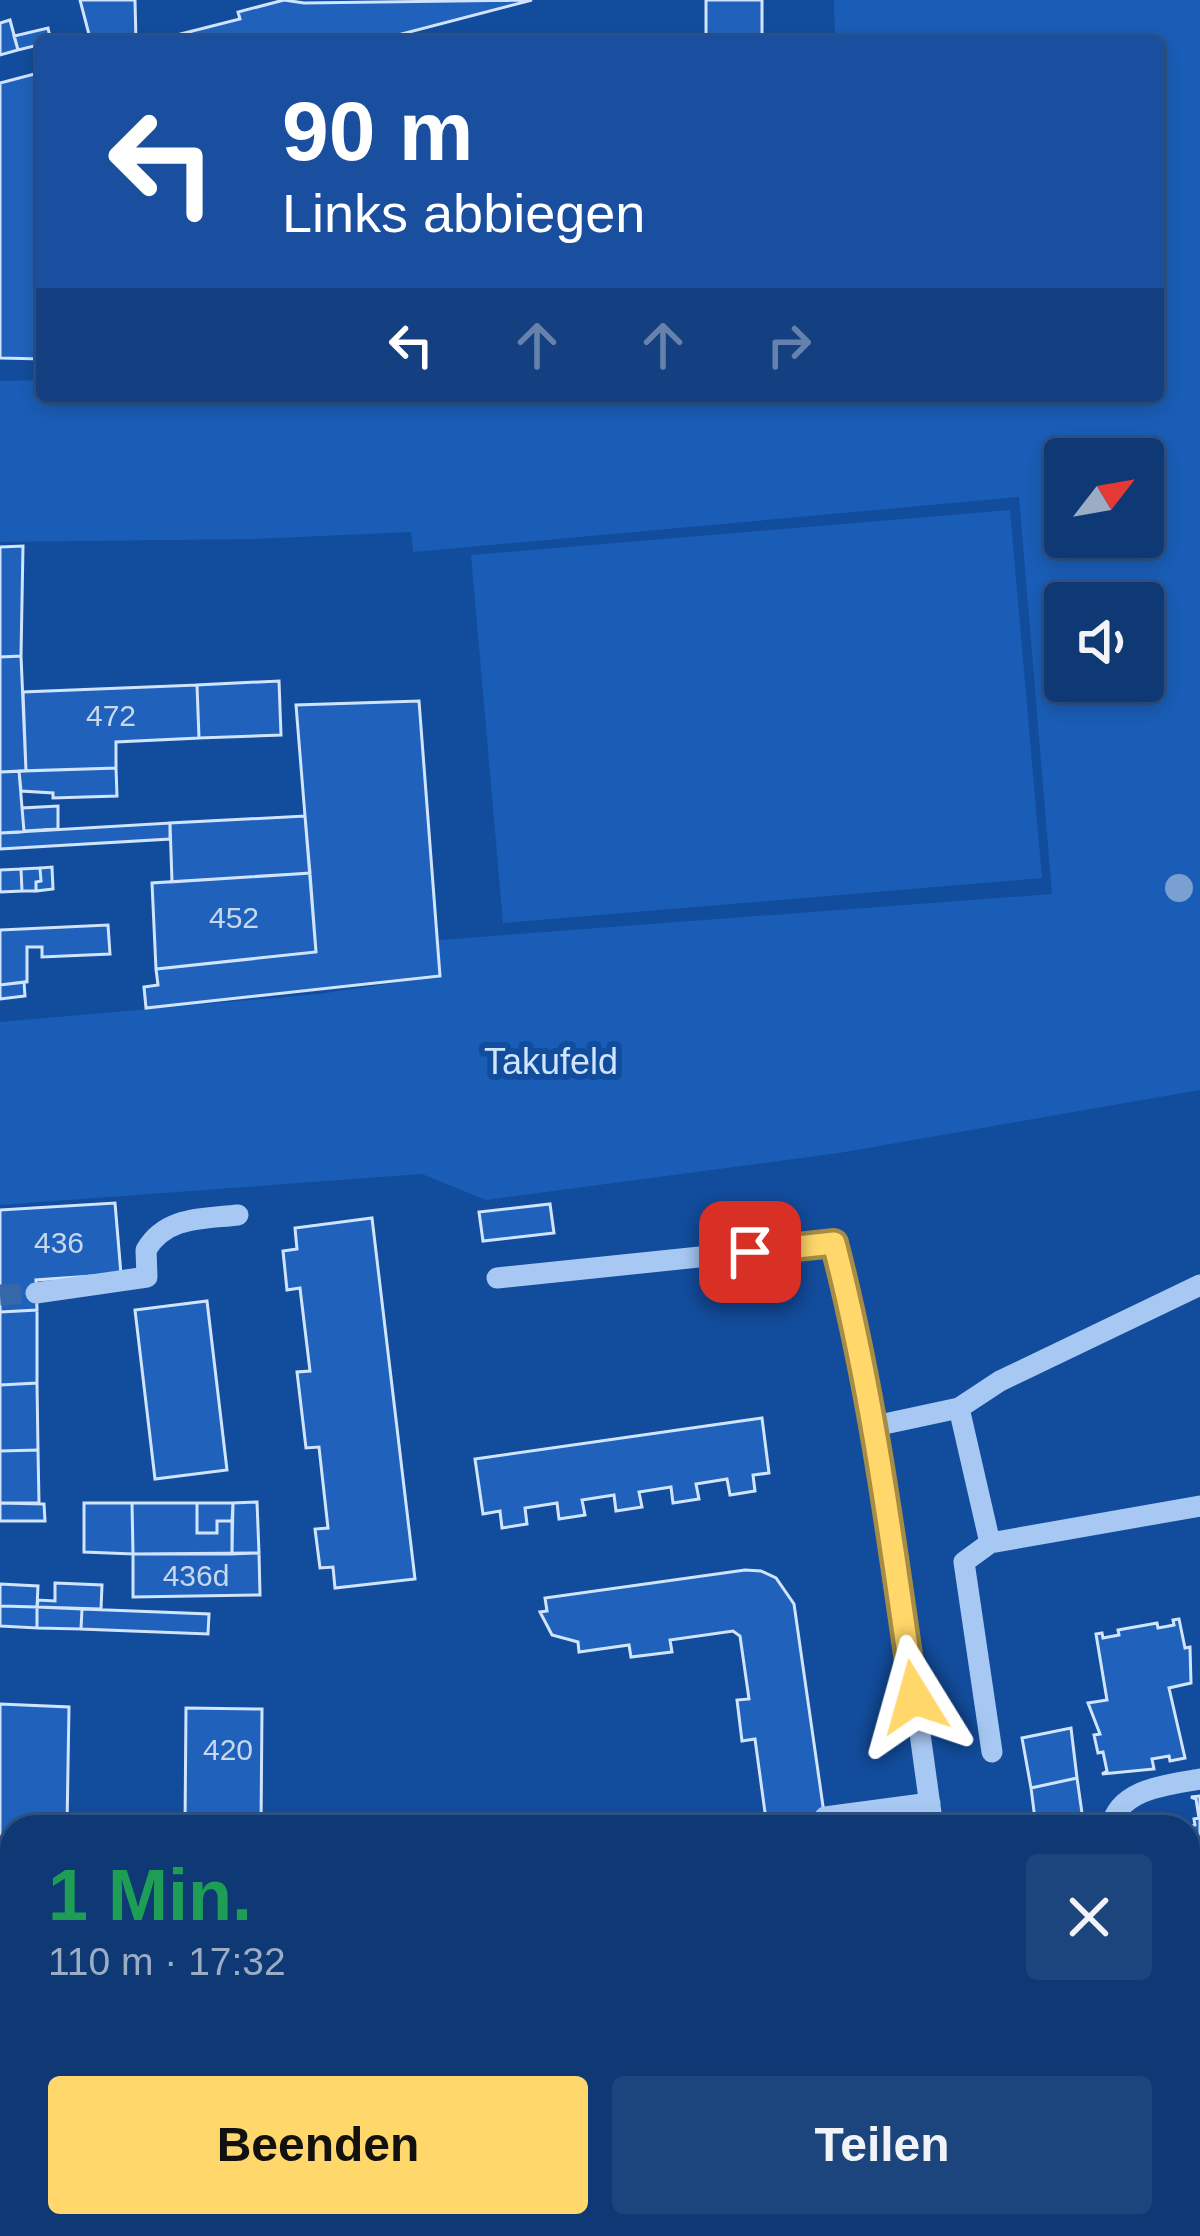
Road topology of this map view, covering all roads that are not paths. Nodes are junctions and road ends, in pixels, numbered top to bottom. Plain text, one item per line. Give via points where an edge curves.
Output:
1 (238, 1215) dead end
2 (497, 1278) dead end
3 (1200, 1285) edge
4 (36, 1293) tunnel mouth
5 (959, 1408) junction
6 (875, 1426) junction
7 (1200, 1506) edge
8 (990, 1543) junction
9 (992, 1752) dead end
10 (1200, 1779) edge
11 (930, 1803) junction
12 (840, 1815) edge
13 (932, 1815) edge
14 (1115, 1815) edge

1 - 4 street via 163,1230 146,1250 147,1277
2 - 6 street via 834,1243
3 - 5 street
5 - 6 street
5 - 8 street
6 - 11 street
7 - 8 street
8 - 9 street via 964,1562
10 - 14 street via 1138,1794
11 - 12 street
11 - 13 street

